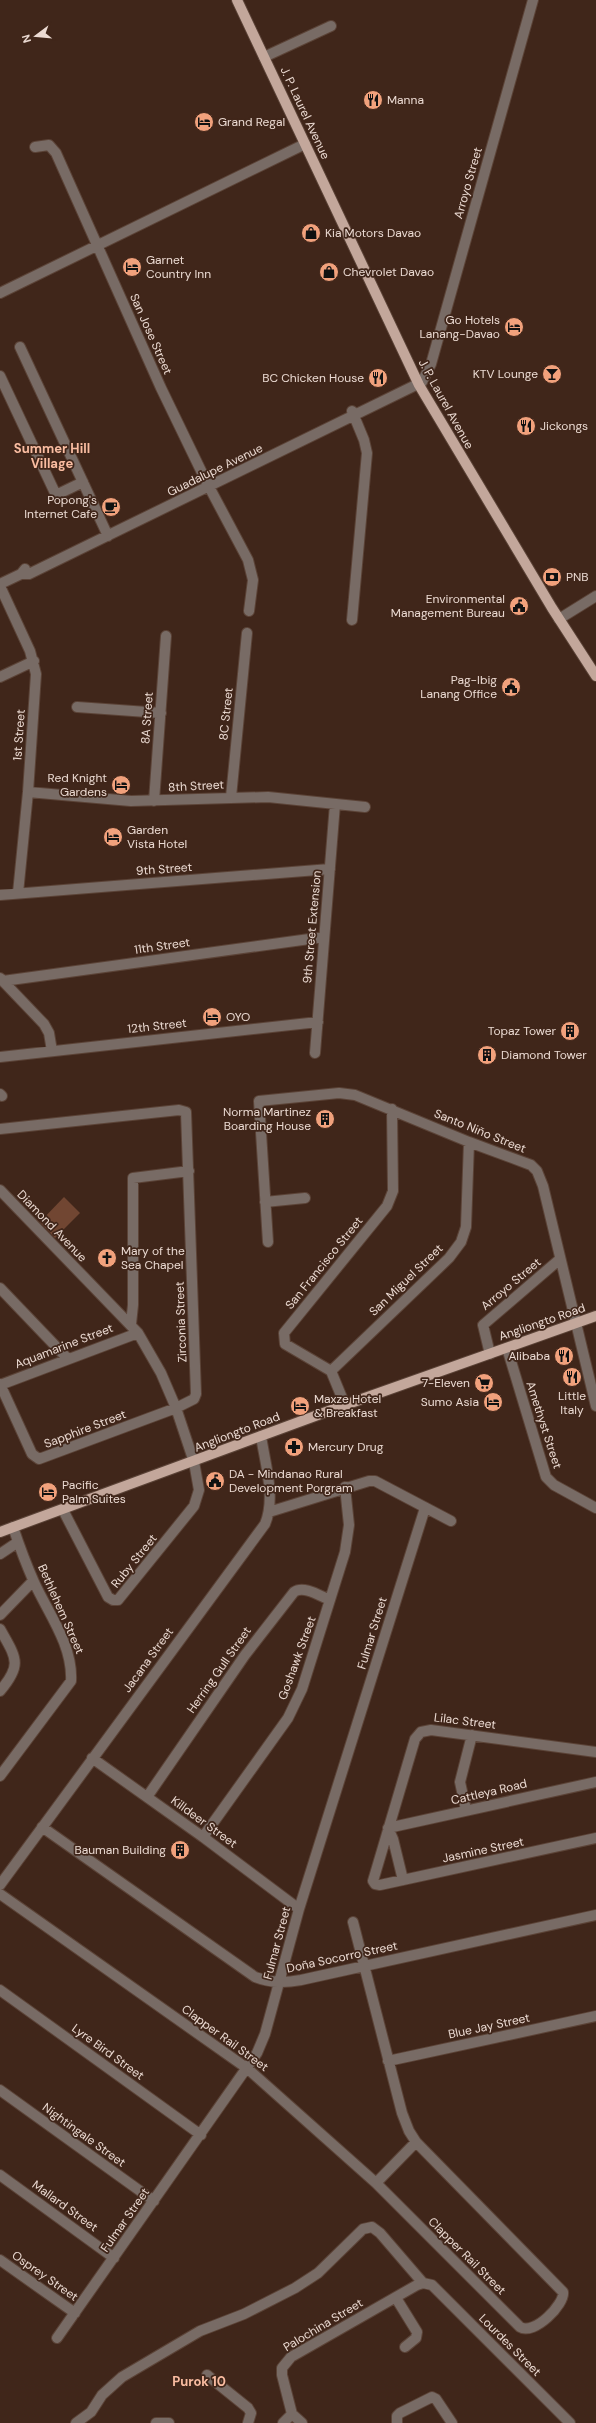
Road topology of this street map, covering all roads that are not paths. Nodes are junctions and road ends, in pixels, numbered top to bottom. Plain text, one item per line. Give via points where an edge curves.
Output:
1 (237, 0) edge
2 (533, 0) edge
3 (331, 26) dead end
4 (264, 57) junction
5 (305, 144) junction
6 (35, 148) dead end
7 (98, 246) junction
8 (0, 293) edge
9 (20, 347) dead end
10 (0, 376) edge
11 (418, 382) junction
12 (353, 414) junction
13 (83, 482) junction
14 (208, 484) junction
15 (107, 533) junction
16 (0, 585) edge
17 (596, 596) edge
18 (249, 610) dead end
19 (559, 619) junction
20 (352, 620) dead end
21 (247, 633) dead end
22 (166, 636) dead end
23 (34, 661) junction
24 (596, 676) edge
25 (0, 677) edge
26 (77, 707) dead end
27 (161, 713) junction
28 (28, 792) junction
29 (231, 797) junction
30 (154, 801) junction
31 (335, 804) junction
32 (365, 807) dead end
33 (330, 869) junction
34 (18, 893) junction
35 (0, 895) edge
36 (324, 937) junction
37 (1, 979) edge
38 (318, 1022) junction
39 (52, 1051) junction
40 (315, 1053) dead end
41 (0, 1057) edge
42 (392, 1109) junction
43 (0, 1129) edge
44 (469, 1142) junction
45 (189, 1171) junction
46 (0, 1190) edge
47 (305, 1198) dead end
48 (265, 1202) junction
49 (268, 1242) dead end
50 (560, 1259) junction
51 (0, 1288) edge
52 (596, 1316) edge
53 (131, 1324) junction
54 (576, 1324) junction
55 (138, 1333) junction
56 (507, 1348) junction
57 (490, 1354) junction
58 (67, 1358) junction
59 (331, 1371) junction
60 (0, 1385) edge
61 (345, 1405) junction
62 (596, 1406) edge
63 (176, 1408) junction
64 (261, 1436) junction
65 (194, 1462) junction
66 (345, 1487) junction
67 (425, 1508) junction
68 (596, 1508) edge
69 (62, 1510) junction
70 (269, 1512) junction
71 (451, 1521) dead end
72 (13, 1527) junction
73 (0, 1532) edge
74 (18, 1542) junction
75 (0, 1554) edge
76 (33, 1581) junction
77 (330, 1600) junction
78 (0, 1615) edge
79 (0, 1629) edge
80 (0, 1691) edge
81 (472, 1735) junction
82 (596, 1752) edge
83 (92, 1758) junction
84 (0, 1776) edge
85 (596, 1782) edge
86 (147, 1797) junction
87 (466, 1810) junction
88 (42, 1827) junction
89 (388, 1828) junction
90 (203, 1837) junction
91 (596, 1838) edge
92 (404, 1880) junction
93 (375, 1884) joint
94 (0, 1885) edge
95 (0, 1894) edge
96 (299, 1910) junction
97 (596, 1915) edge
98 (353, 1922) dead end
99 (364, 1966) junction
100 (280, 1983) junction
101 (0, 1990) edge
102 (596, 2016) edge
103 (388, 2061) junction
104 (248, 2069) junction
105 (0, 2090) edge
106 (201, 2135) junction
107 (416, 2142) junction
108 (0, 2175) edge
109 (376, 2183) junction
110 (154, 2201) junction
111 (114, 2258) junction
112 (0, 2260) edge
113 (427, 2284) junction
114 (396, 2298) junction
115 (75, 2313) junction
116 (57, 2338) dead end
117 (405, 2347) dead end
118 (207, 2375) dead end
119 (292, 2414) junction
120 (76, 2423) edge
121 (156, 2423) edge
122 (169, 2423) edge
123 (248, 2423) edge
124 (282, 2423) edge
125 (302, 2423) edge
126 (397, 2423) edge
127 (452, 2423) edge
128 (570, 2423) edge

1 - 4 main road, J. P. Laurel Avenue
2 - 11 street, Arroyo Street via 428,374
3 - 4 street
4 - 5 main road, J. P. Laurel Avenue
5 - 7 street
5 - 11 main road, J. P. Laurel Avenue
6 - 7 street, San Jose Street via 47,145 53,148
7 - 8 street
7 - 14 street, San Jose Street via 161,388
9 - 13 street
10 - 13 street via 56,495
11 - 12 street, Guadalupe Avenue
11 - 19 main road, J. P. Laurel Avenue
12 - 14 street, Guadalupe Avenue
12 - 20 street via 367,453
13 - 15 street
14 - 15 street, Guadalupe Avenue
14 - 18 street, San Jose Street via 251,566 253,580
15 - 16 street, Guadalupe Avenue via 53,559 29,574 21,574
16 - 23 street, 1st Street
17 - 19 street
19 - 24 main road, J. P. Laurel Avenue
21 - 29 street, 8C Street
22 - 27 street, 8A Street
23 - 25 street
23 - 28 street, 1st Street via 36,686
26 - 27 street
27 - 30 street, 8A Street
28 - 30 street, 8th Street
28 - 34 street, 1st Street
29 - 30 street, 8th Street
29 - 31 street, 8th Street via 268,797
31 - 32 street, 8th Street
31 - 33 street, 9th Street Extension
33 - 34 street, 9th Street
33 - 36 street, 9th Street Extension
34 - 35 street, 9th Street
36 - 37 street, 11th Street
36 - 38 street, 9th Street Extension
37 - 39 street via 44,1024 49,1033
38 - 39 street, 12th Street
38 - 40 street, 9th Street Extension
39 - 41 street, 12th Street
42 - 44 street, Santo Niño Street
42 - 48 street, Santo Niño Street via 356,1095 343,1093 259,1102
42 - 59 street, San Francisco Street via 393,1191 387,1206 284,1333 284,1344
43 - 45 street, Zirconia Street via 179,1110 186,1112 188,1116
44 - 50 street, Santo Niño Street via 531,1165 537,1171 543,1186
44 - 59 street, San Miguel Street via 466,1227 460,1242 449,1258
45 - 53 street via 133,1178
45 - 63 street, Zirconia Street via 196,1394 194,1399
46 - 53 street, Diamond Avenue
47 - 48 street
48 - 49 street
50 - 54 street, Santo Niño Street
50 - 57 street, Arroyo Street via 483,1325
51 - 58 street
52 - 54 main road, Angliongto Road
53 - 55 street, Diamond Avenue
54 - 56 main road, Angliongto Road
54 - 62 street, Santo Niño Street
55 - 58 street, Aquamarine Street
55 - 63 street, Diamond Avenue via 161,1373
56 - 57 main road, Angliongto Road
56 - 68 street, Amethyst Street via 546,1477 554,1485
57 - 61 main road, Angliongto Road
58 - 60 street, Aquamarine Street
59 - 61 street
60 - 63 street, Sapphire Street via 32,1454 39,1459
61 - 64 main road, Angliongto Road
63 - 65 street, Diamond Avenue
64 - 65 main road, Angliongto Road
64 - 70 street
65 - 69 main road, Angliongto Road
65 - 69 street, Ruby Street via 199,1490 194,1506 118,1600 108,1597
66 - 67 street via 375,1481
66 - 70 street
66 - 77 street, Goshawk Street via 349,1525 345,1552
67 - 71 street
67 - 96 street, Fulmar Street
69 - 72 main road, Angliongto Road
70 - 83 street, Jacana Street via 258,1534
72 - 73 main road, Angliongto Road
72 - 74 street, Bethlehem Street
74 - 75 street
74 - 76 street, Bethlehem Street
76 - 78 street
76 - 84 street, Bethlehem Street via 68,1652 72,1667 71,1681
77 - 86 street, Herring Gull Street via 306,1590 294,1592 245,1655
77 - 90 street, Goshawk Street via 302,1689 288,1718
79 - 80 street via 16,1660 16,1669
81 - 82 street, Lilac Street
81 - 87 street via 460,1782
81 - 89 street, Lilac Street via 431,1730 417,1735
83 - 86 street, Killdeer Street
83 - 88 street, Jacana Street
85 - 87 street, Cattleya Road
86 - 90 street, Killdeer Street
87 - 89 street, Cattleya Road
88 - 94 street, Jacana Street
88 - 100 street, Doña Socorro Street via 255,1977
89 - 92 street
89 - 93 street, Lilac Street via 373,1876
90 - 96 street, Killdeer Street
91 - 92 street, Jasmine Street
92 - 93 street, Jasmine Street via 380,1886
95 - 104 street, Clapper Rail Street
96 - 100 street, Fulmar Street
97 - 99 street, Doña Socorro Street
98 - 99 street, Clapper Rail Street
99 - 100 street, Doña Socorro Street
99 - 103 street, Clapper Rail Street
100 - 104 street, Fulmar Street via 265,2034
101 - 106 street, Lyre Bird Street
102 - 103 street, Blue Jay Street
103 - 107 street, Clapper Rail Street via 406,2124
104 - 106 street, Fulmar Street
104 - 109 street, Clapper Rail Street
105 - 110 street, Nightingale Street
106 - 110 street, Fulmar Street
107 - 109 street
107 - 109 street, Clapper Rail Street via 560,2287 563,2297 559,2305 532,2329 524,2330
108 - 111 street, Mallard Street
110 - 111 street, Fulmar Street
111 - 115 street, Fulmar Street
112 - 115 street, Osprey Street
113 - 114 street, Palochina Street
113 - 120 street, Lourdes Street via 372,2227 362,2229 318,2273 294,2288 244,2314 200,2331 122,2377 102,2395 91,2412
113 - 128 street, Lourdes Street
114 - 117 street via 417,2332 416,2338
114 - 119 street, Palochina Street via 305,2348 285,2363 282,2375
115 - 116 street, Fulmar Street
118 - 123 street via 248,2408 251,2412
119 - 124 street
119 - 125 street
121 - 122 street
126 - 127 street via 397,2416 400,2413 432,2397

